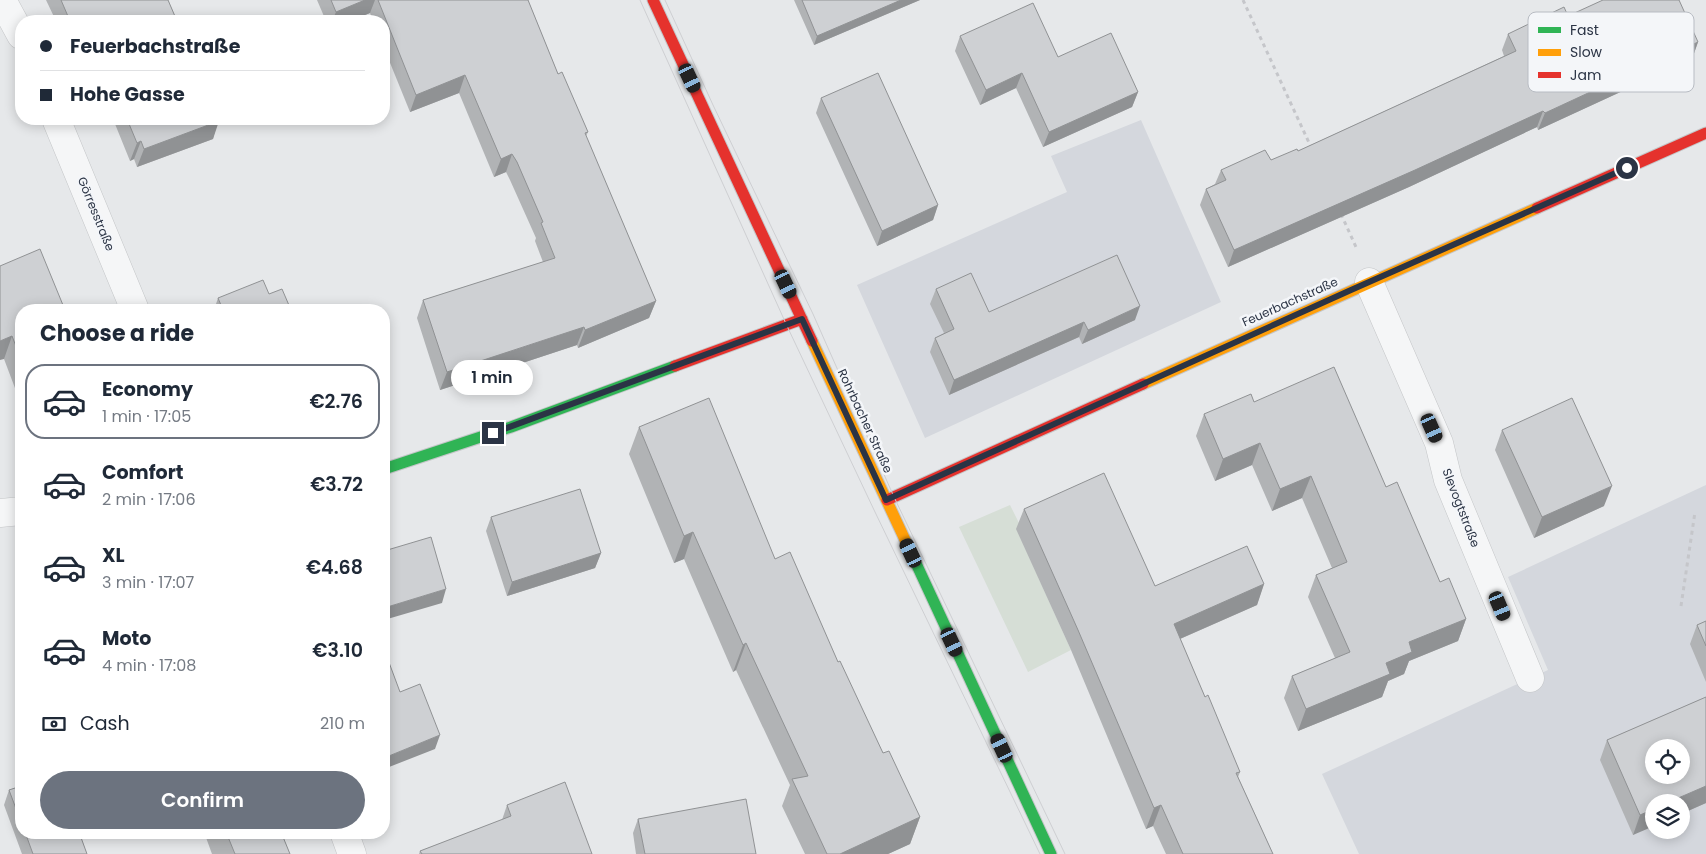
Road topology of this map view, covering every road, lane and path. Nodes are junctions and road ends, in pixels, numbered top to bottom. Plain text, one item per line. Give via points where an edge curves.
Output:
1 (2, 0) edge
2 (653, 0) edge
3 (1244, 0) edge
4 (15, 23) edge
5 (58, 125) edge
6 (1706, 133) edge
7 (1314, 154) edge
8 (1339, 209) edge
9 (1370, 282) junction
10 (133, 304) edge
11 (802, 319) junction
12 (390, 466) edge
13 (886, 500) junction
14 (15, 511) edge
15 (0, 512) edge
16 (1695, 512) dead end
17 (1681, 606) dead end
18 (1530, 678) dead end
19 (347, 839) edge
20 (352, 854) edge
21 (1051, 854) edge

1 - 4 street
2 - 11 street, Rohrbacher Straße
3 - 7 path
5 - 10 street, Görresstraße
6 - 9 street, Feuerbachstraße
8 - 9 path
9 - 13 street, Feuerbachstraße
9 - 18 street, Slevogtstraße via 1439,443 1448,480
11 - 12 street via 511,427
11 - 13 street, Rohrbacher Straße
13 - 21 street, Rohrbacher Straße
14 - 15 street
16 - 17 path
19 - 20 street

